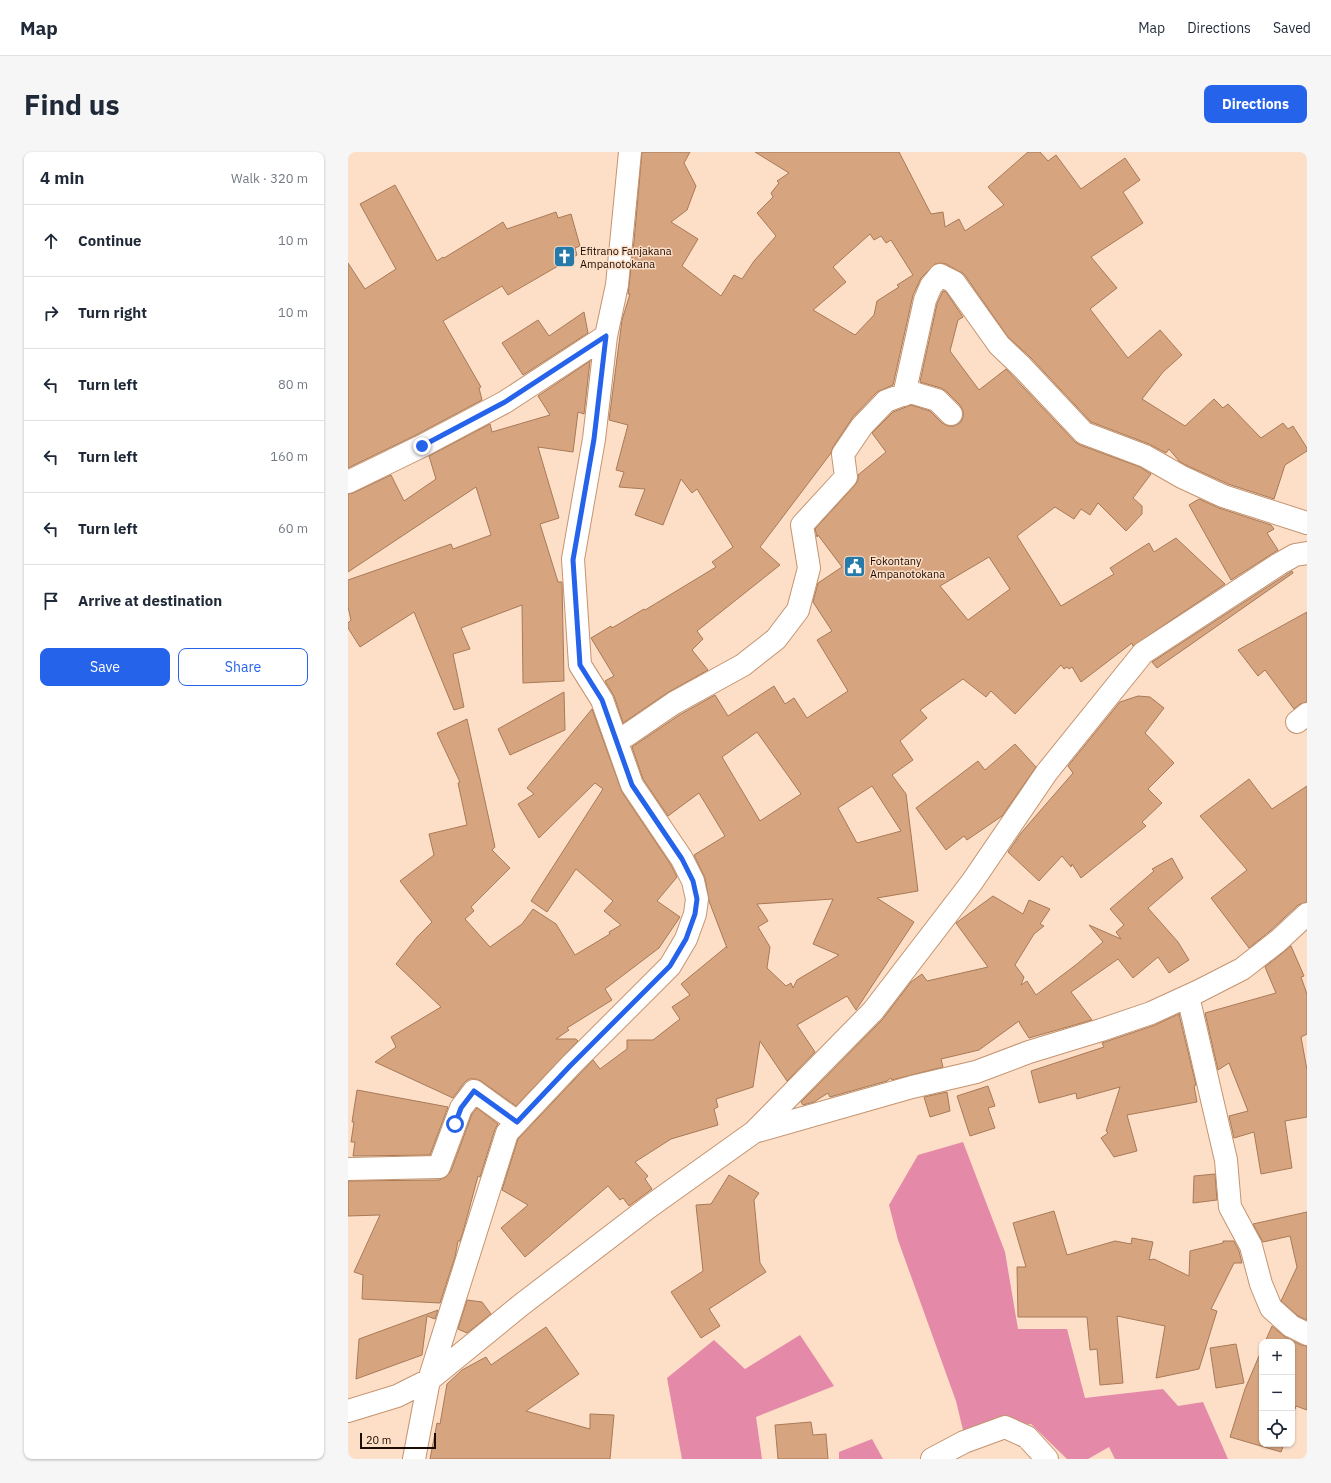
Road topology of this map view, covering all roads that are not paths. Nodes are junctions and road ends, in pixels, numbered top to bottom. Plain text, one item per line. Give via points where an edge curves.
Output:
1 (630, 152) edge
2 (606, 336) junction
3 (904, 395) junction
4 (951, 414) dead end
5 (348, 482) edge
6 (1307, 523) edge
7 (1307, 553) edge
8 (616, 742) junction
9 (1307, 914) edge
10 (1188, 996) junction
11 (517, 1122) junction
12 (754, 1132) junction
13 (348, 1169) edge
14 (1307, 1334) edge
15 (429, 1380) junction
16 (348, 1411) edge
17 (414, 1459) edge
18 (932, 1459) edge
19 (1047, 1459) edge

1 - 2 street via 617,285
2 - 5 street via 505,402
2 - 8 street via 594,439 573,560 580,665 602,700
3 - 4 street via 910,392 937,400
3 - 6 street via 925,300 931,286 940,275 954,282 999,345 1084,433 1145,456 1223,496
3 - 8 street via 886,401 862,426 843,454 846,477 802,525 809,568 798,610 776,639 743,665 674,703
7 - 12 street via 1295,555 1279,564 1142,653 1047,772 972,882 873,1012
8 - 11 street via 632,785 682,859 693,881 697,899 695,914 686,939 670,966
9 - 10 street via 1242,969
10 - 12 street via 1151,1013 1029,1052 976,1072 912,1087
10 - 14 street via 1226,1160 1230,1207 1251,1246 1261,1284 1271,1308 1291,1326
11 - 13 street via 474,1091 461,1108 439,1167
11 - 15 street via 507,1133
12 - 15 street via 649,1207 521,1305
15 - 16 street via 397,1396
15 - 17 street
18 - 19 street via 964,1442 1005,1427 1028,1437

